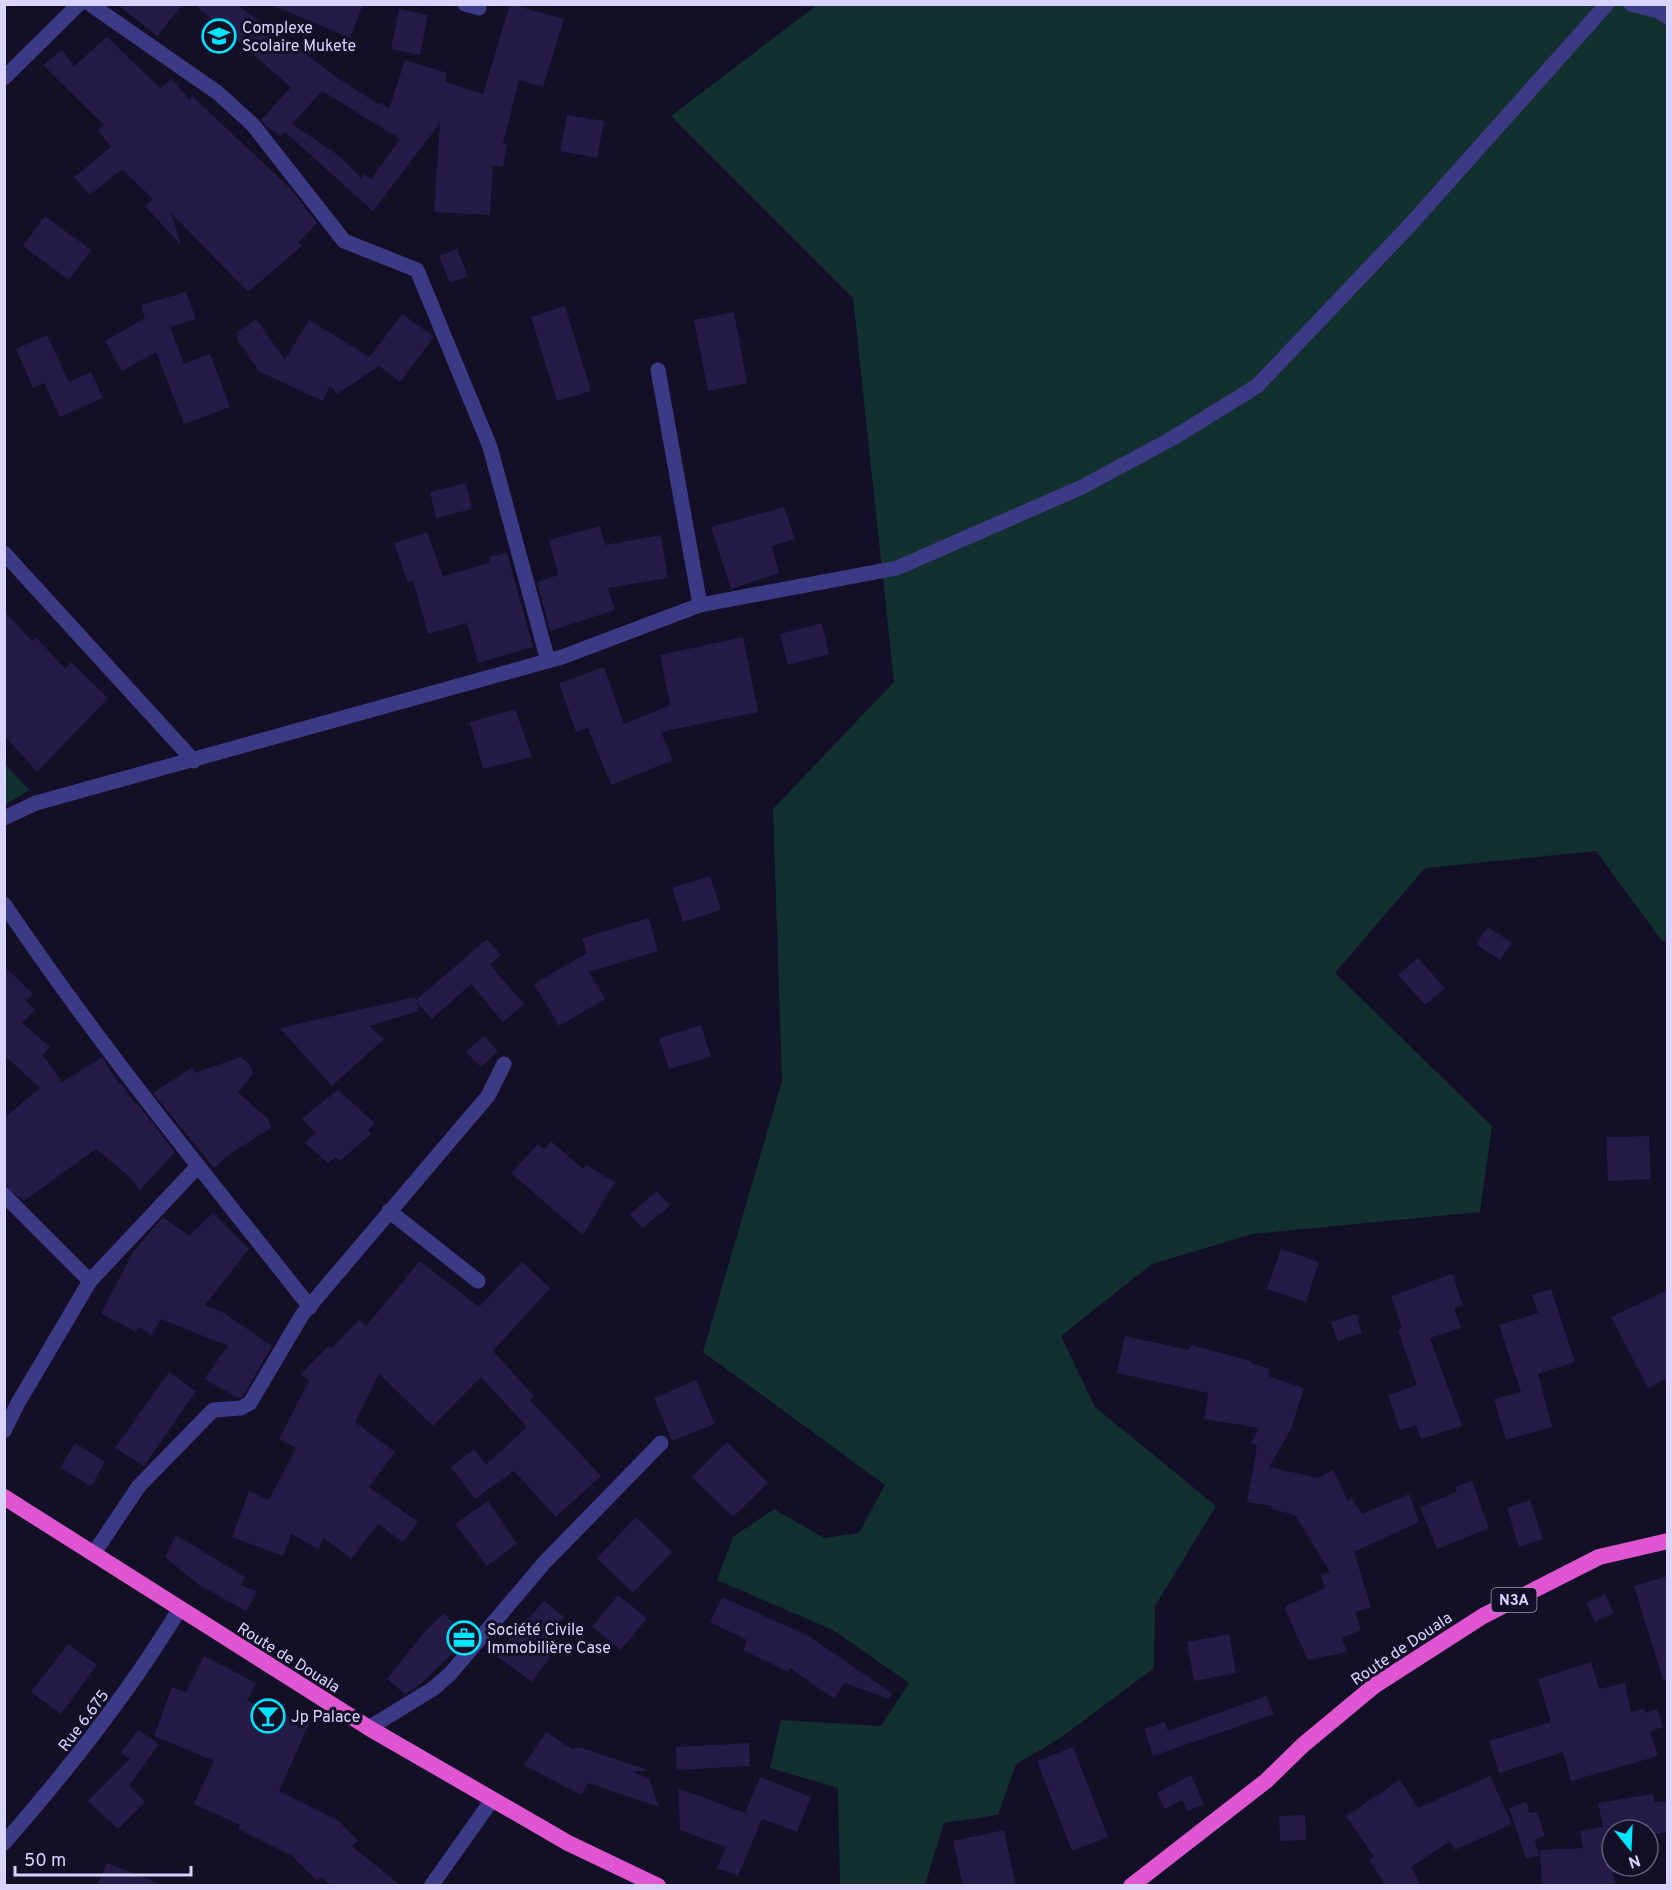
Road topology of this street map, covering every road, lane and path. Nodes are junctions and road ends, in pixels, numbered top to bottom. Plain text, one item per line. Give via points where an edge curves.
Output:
1 (79, 4) edge
2 (90, 4) edge
3 (1607, 4) edge
4 (1631, 4) edge
5 (1668, 17) edge
6 (4, 78) edge
7 (658, 370) dead end
8 (4, 553) edge
9 (700, 605) junction
10 (548, 661) junction
11 (194, 761) junction
12 (4, 818) edge
13 (4, 904) edge
14 (504, 1064) dead end
15 (198, 1166) junction
16 (4, 1195) edge
17 (389, 1210) junction
18 (90, 1281) junction
19 (478, 1281) dead end
20 (310, 1306) junction
21 (4, 1431) edge
22 (660, 1443) dead end
23 (4, 1497) edge
24 (1668, 1541) edge
25 (94, 1552) junction
26 (179, 1610) junction
27 (369, 1728) junction
28 (492, 1800) junction
29 (4, 1843) edge
30 (431, 1886) edge
31 (658, 1886) edge
32 (1131, 1886) edge

1 - 6 street
2 - 10 street via 236,109 253,125 344,241 417,270 490,447
3 - 9 street via 1410,225 1257,386 1173,438 1082,487 897,568
4 - 5 street
7 - 9 street
8 - 11 street
9 - 10 street
10 - 11 street
11 - 12 street via 36,803
13 - 15 street via 127,1077
14 - 17 street via 488,1096
15 - 18 street
15 - 20 street
16 - 18 street
17 - 19 street
17 - 20 street
18 - 21 street
20 - 25 street via 250,1403 241,1408 213,1410 140,1486
22 - 27 street via 544,1563 450,1674
23 - 25 highway, Route de Douala
24 - 32 highway, Route de Douala / N3A via 1599,1557 1473,1622 1374,1686 1266,1781
25 - 26 highway, Route de Douala
26 - 27 highway, Route de Douala
26 - 29 street, Rue 6.675 via 120,1701
27 - 28 highway, Route de Douala
28 - 30 street
28 - 31 highway, Route de Douala via 568,1843

